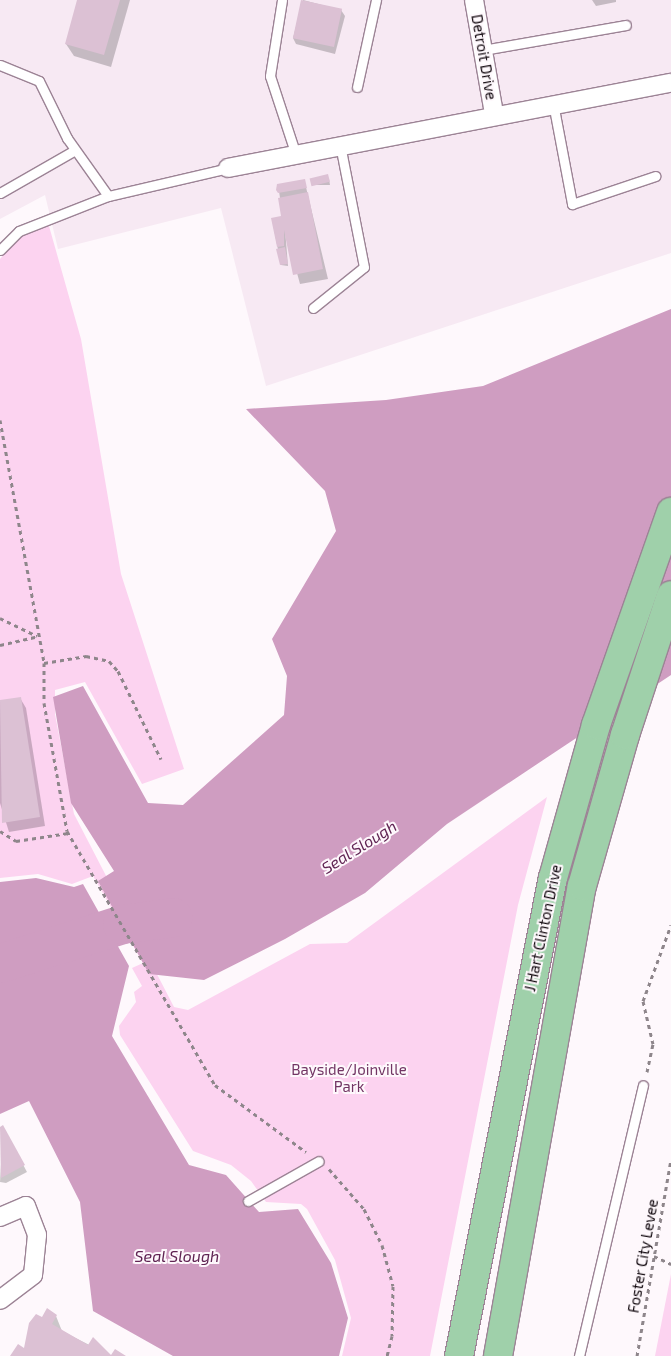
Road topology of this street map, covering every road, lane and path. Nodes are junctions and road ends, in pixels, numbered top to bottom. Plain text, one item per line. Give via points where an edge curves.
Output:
1 (282, 0) edge
2 (376, 0) edge
3 (474, 0) edge
4 (626, 25) dead end
5 (483, 50) junction
6 (0, 65) edge
7 (671, 83) edge
8 (357, 87) dead end
9 (553, 103) junction
10 (494, 114) junction
11 (340, 146) junction
12 (75, 150) junction
13 (296, 155) junction
14 (228, 168) joint
15 (655, 176) dead end
16 (0, 193) edge
17 (108, 196) junction
18 (0, 250) edge
19 (313, 308) dead end
20 (0, 420) edge
21 (671, 512) edge
22 (671, 595) edge
23 (0, 618) edge
24 (38, 636) junction
25 (0, 645) edge
26 (44, 663) junction
27 (161, 759) dead end
28 (0, 831) edge
29 (68, 833) junction
30 (671, 925) edge
31 (149, 974) dead end
32 (643, 1085) joint
33 (671, 1159) edge
34 (319, 1161) dead end
35 (248, 1201) dead end
36 (0, 1217) edge
37 (654, 1256) junction
38 (671, 1264) edge
39 (0, 1300) edge
40 (459, 1356) edge
41 (498, 1356) edge
42 (579, 1356) edge
43 (637, 1356) edge

1 - 13 lane via 270,76
2 - 8 lane
3 - 5 street, Detroit Drive
4 - 5 lane
5 - 10 street, Detroit Drive
6 - 12 lane via 39,81
7 - 9 street
9 - 10 street
9 - 15 lane via 572,204
10 - 11 street
11 - 13 street
11 - 19 lane via 364,267
12 - 16 lane
12 - 17 lane
13 - 14 street
14 - 17 lane
17 - 18 lane via 19,231
20 - 24 path
21 - 40 main road, J Hart Clinton Drive via 596,725 553,878
22 - 41 main road, J Hart Clinton Drive via 625,735 582,886
23 - 24 path
24 - 25 path
24 - 26 path
26 - 27 path via 86,656 108,662 118,670
26 - 29 path via 44,704
28 - 29 path via 16,841
29 - 31 path
30 - 32 path via 646,983 643,1001 654,1044
32 - 42 lane
33 - 37 path, Foster City Levee
34 - 35 lane
36 - 39 street via 26,1206 37,1235 33,1275
37 - 38 path
37 - 43 path, Foster City Levee

